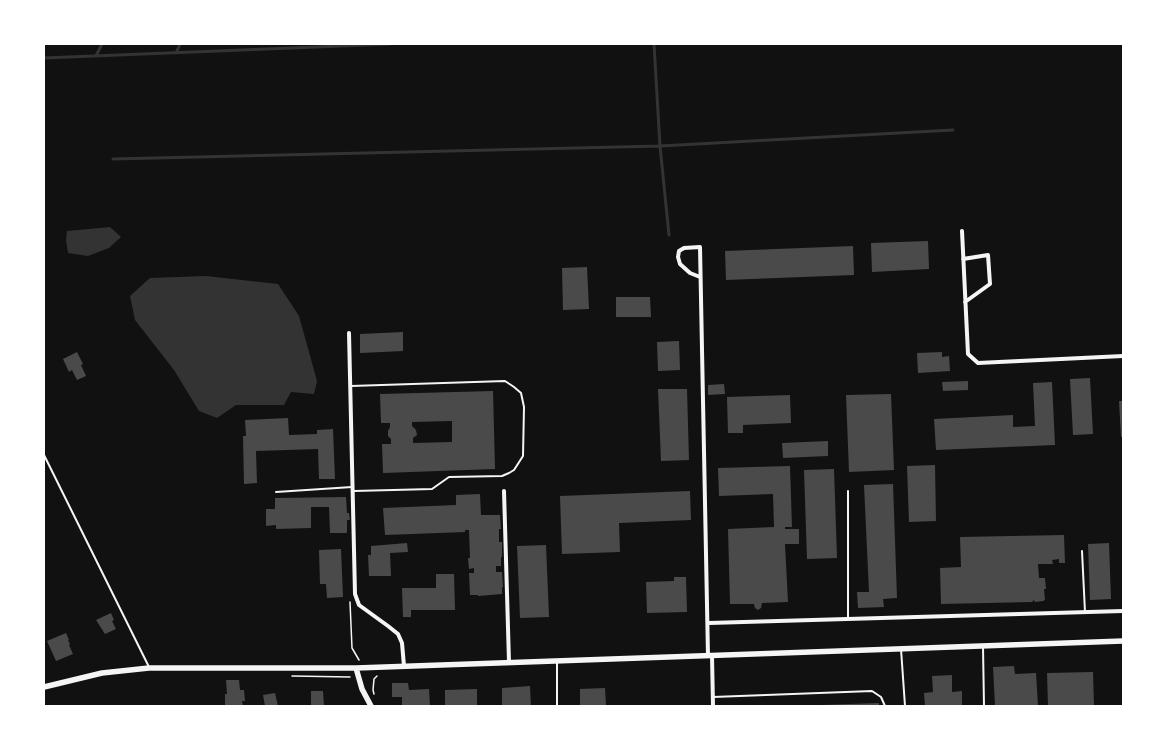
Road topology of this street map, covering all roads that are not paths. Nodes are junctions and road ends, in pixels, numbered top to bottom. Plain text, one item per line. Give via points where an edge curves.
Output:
1 (962, 231) dead end
2 (963, 259) junction
3 (700, 277) junction
4 (965, 302) junction
5 (349, 333) dead end
6 (1123, 356) edge
7 (350, 386) junction
8 (44, 455) edge
9 (352, 489) junction
10 (504, 491) dead end
11 (848, 491) dead end
12 (276, 492) dead end
13 (1082, 551) dead end
14 (1123, 611) edge
15 (1085, 612) junction
16 (848, 619) junction
17 (709, 623) junction
18 (1123, 641) edge
19 (982, 646) junction
20 (901, 649) junction
21 (710, 656) junction
22 (557, 661) junction
23 (509, 662) junction
24 (404, 666) junction
25 (150, 668) junction
26 (356, 668) junction
27 (44, 687) edge
28 (713, 697) junction
29 (371, 706) edge
30 (557, 706) edge
31 (713, 706) edge
32 (886, 706) edge
33 (905, 706) edge
34 (984, 706) edge

1 - 2 street
2 - 4 street
2 - 4 street via 988,255 990,284
3 - 3 street via 690,273 680,264 679,251 684,248 700,247
3 - 17 street
4 - 6 street via 968,354 978,363
5 - 7 street
7 - 9 street
7 - 9 lane via 505,382 522,393 524,407 523,456 509,473 502,476 449,477 432,490
8 - 25 lane
9 - 12 lane
9 - 24 street via 355,594 359,606 398,634 402,643
10 - 23 street
11 - 16 lane
13 - 15 lane
14 - 15 street
15 - 16 street
16 - 17 street
17 - 21 street
18 - 19 street
19 - 20 street
19 - 34 lane
20 - 21 street
20 - 33 lane
21 - 22 street
21 - 28 street
22 - 23 street
22 - 30 lane
23 - 24 street
24 - 26 street
25 - 26 street
25 - 27 street via 102,673
26 - 29 street via 362,689
28 - 31 street
28 - 32 lane via 872,691 881,697

